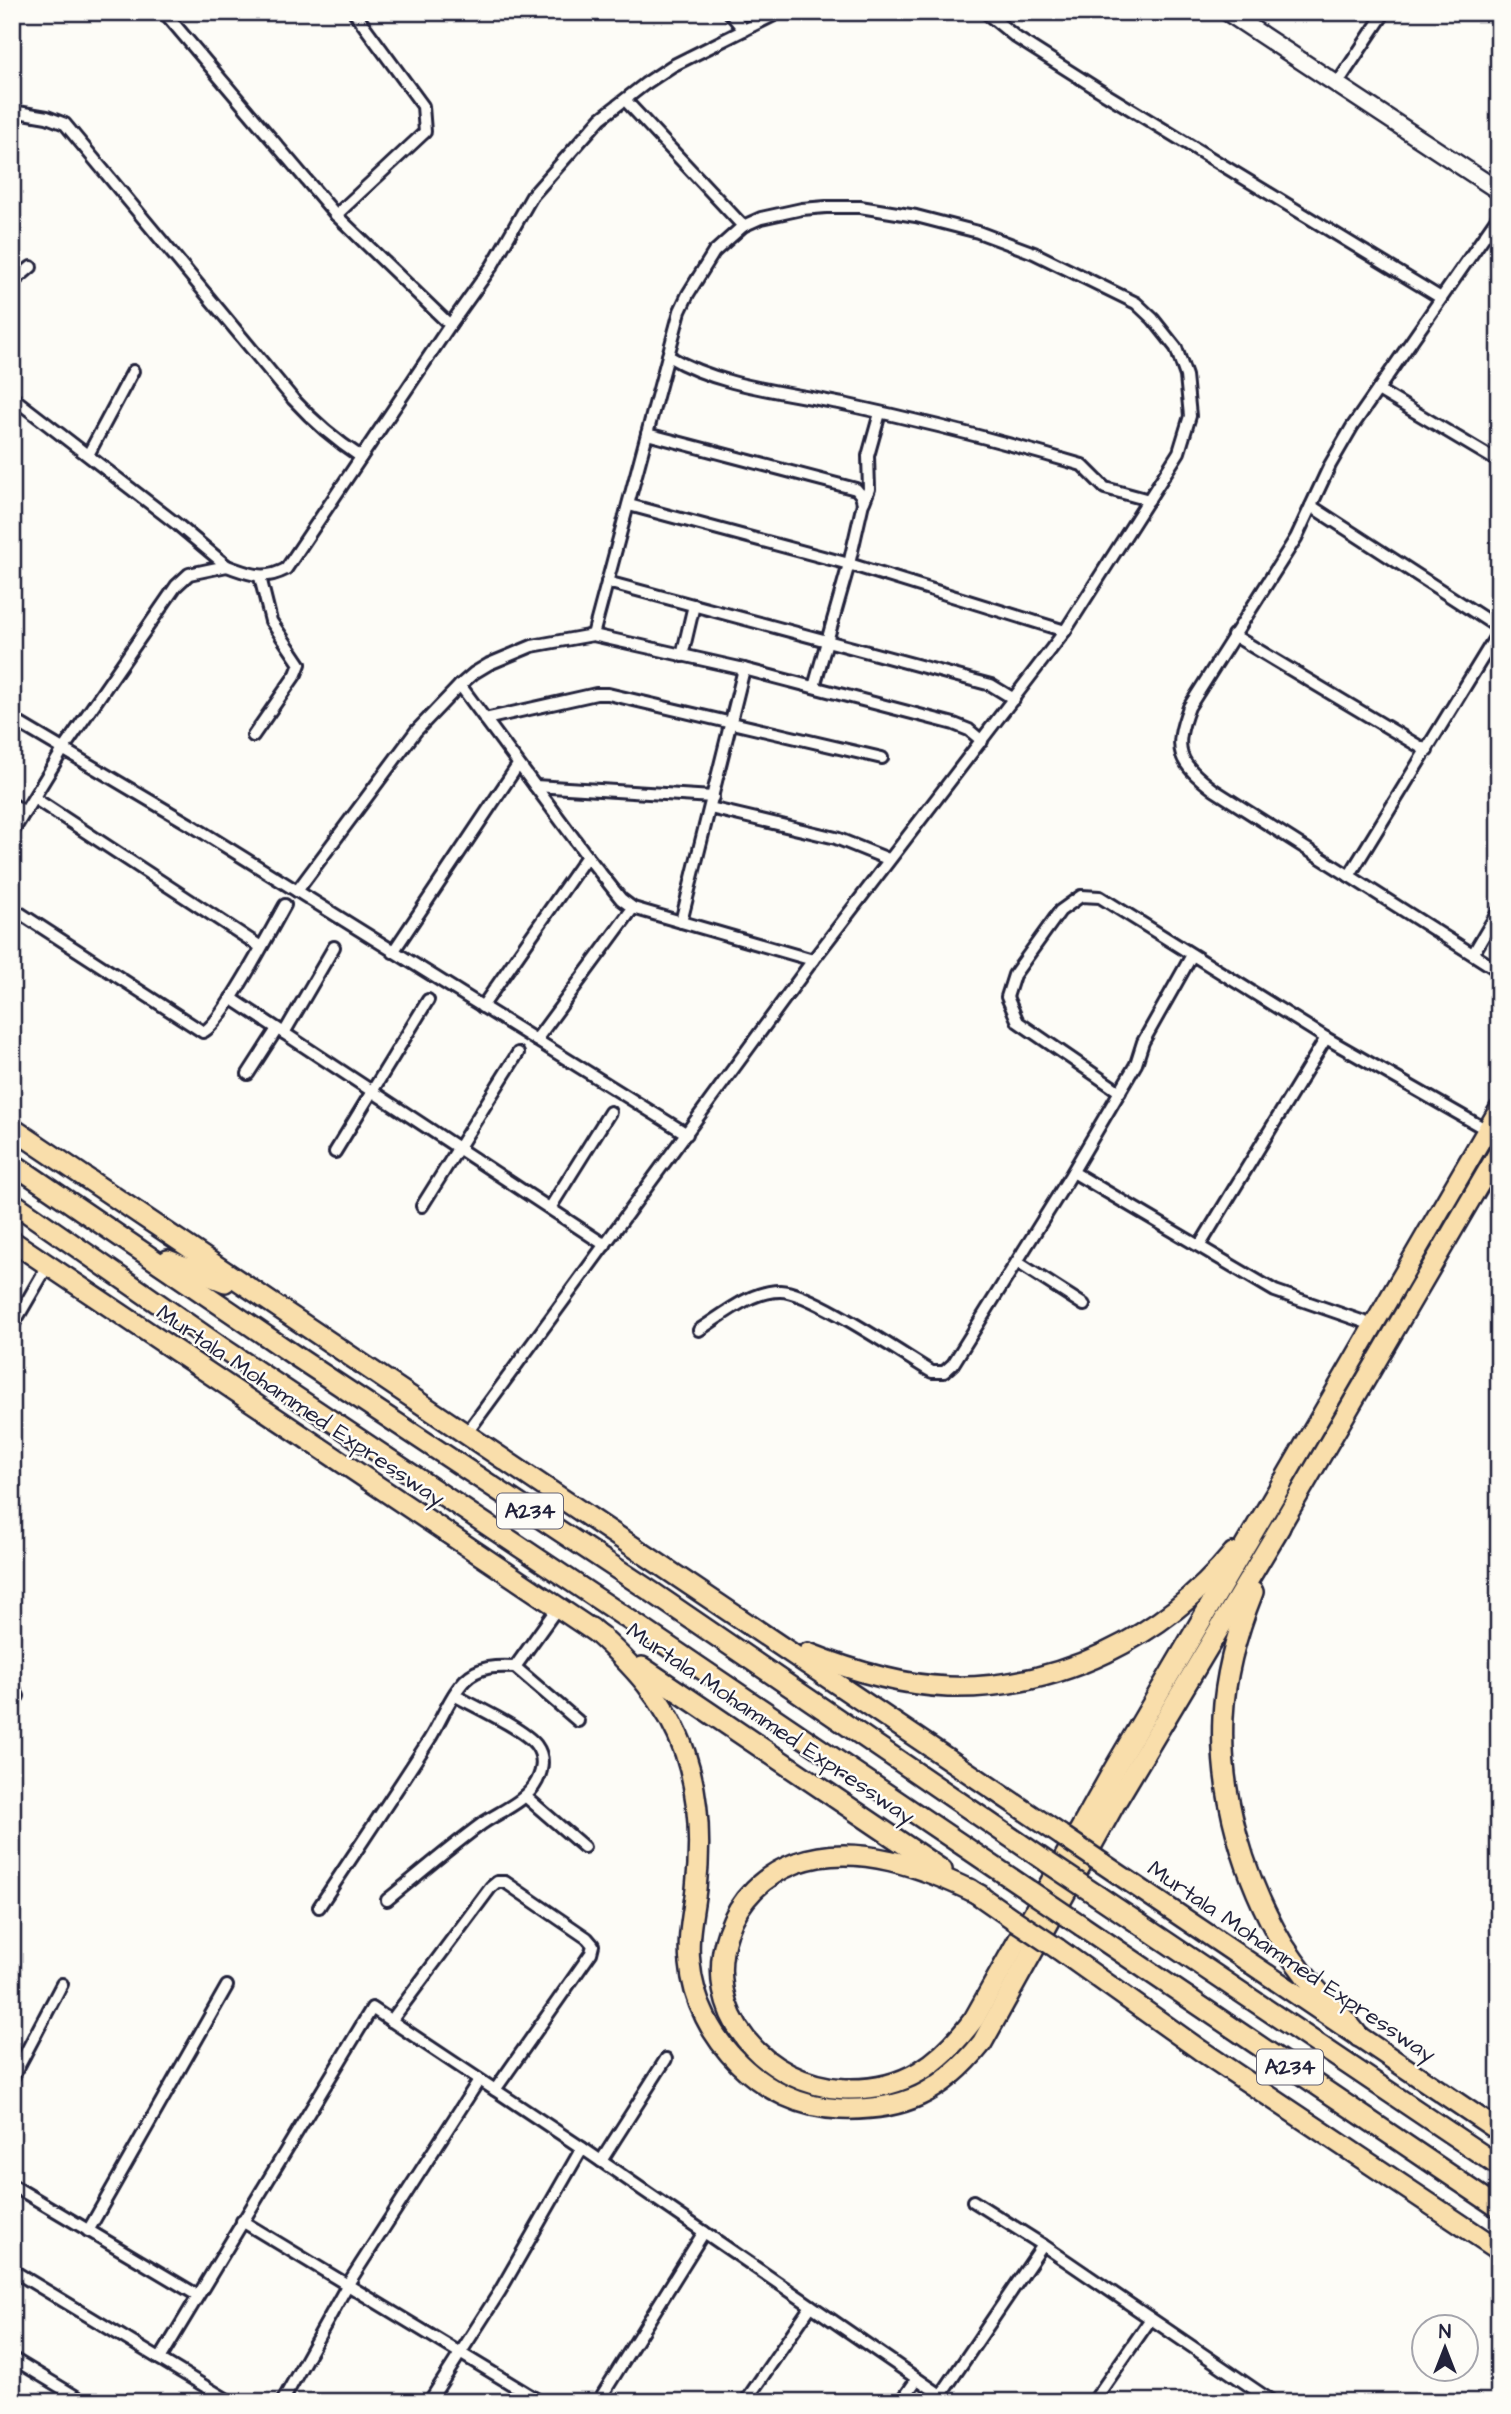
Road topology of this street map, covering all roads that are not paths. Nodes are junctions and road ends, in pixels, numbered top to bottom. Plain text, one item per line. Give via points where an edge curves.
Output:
1 (164, 12) edge
2 (354, 12) edge
3 (729, 12) edge
4 (780, 12) edge
5 (985, 12) edge
6 (1227, 12) edge
7 (1385, 12) edge
8 (744, 30) junction
9 (1337, 84) junction
10 (626, 101) junction
11 (12, 111) edge
12 (1499, 191) edge
13 (336, 215) junction
14 (1499, 215) edge
15 (743, 226) junction
16 (31, 267) dead end
17 (12, 283) edge
18 (1441, 299) junction
19 (450, 325) junction
20 (668, 356) junction
21 (133, 371) dead end
22 (1378, 390) junction
23 (12, 397) edge
24 (880, 413) junction
25 (647, 434) junction
26 (88, 455) junction
27 (361, 457) junction
28 (1499, 462) edge
29 (1149, 500) junction
30 (863, 503) junction
31 (629, 505) junction
32 (1311, 506) junction
33 (849, 564) junction
34 (227, 566) junction
35 (260, 577) junction
36 (607, 582) junction
37 (694, 605) junction
38 (1499, 630) edge
39 (1065, 631) junction
40 (593, 635) junction
41 (1233, 635) junction
42 (827, 640) junction
43 (682, 656) junction
44 (744, 669) junction
45 (460, 685) junction
46 (814, 687) junction
47 (1014, 699) junction
48 (12, 719) edge
49 (485, 719) junction
50 (731, 723) junction
51 (253, 736) dead end
52 (982, 741) junction
53 (64, 748) junction
54 (1427, 751) junction
55 (882, 758) dead end
56 (518, 765) junction
57 (535, 786) junction
58 (34, 797) junction
59 (712, 802) junction
60 (12, 804) edge
61 (25, 812) junction
62 (12, 833) edge
63 (587, 856) junction
64 (888, 859) junction
65 (1349, 876) junction
66 (297, 891) junction
67 (285, 905) dead end
68 (12, 908) edge
69 (633, 908) junction
70 (1499, 910) edge
71 (681, 922) junction
72 (261, 947) junction
73 (334, 947) dead end
74 (393, 952) junction
75 (1473, 954) junction
76 (1192, 955) junction
77 (813, 960) junction
78 (1499, 971) edge
79 (231, 998) junction
80 (428, 1000) dead end
81 (482, 1007) junction
82 (281, 1030) junction
83 (1326, 1038) junction
84 (536, 1040) junction
85 (517, 1053) dead end
86 (248, 1074) dead end
87 (372, 1091) junction
88 (1120, 1092) junction
89 (1499, 1109) edge
90 (610, 1112) dead end
91 (12, 1128) edge
92 (1487, 1130) junction
93 (687, 1134) junction
94 (459, 1148) junction
95 (1499, 1151) edge
96 (335, 1152) dead end
97 (12, 1163) edge
98 (1073, 1172) junction
99 (12, 1202) edge
100 (422, 1206) dead end
101 (550, 1208) junction
102 (12, 1213) edge
103 (46, 1224) junction
104 (12, 1241) edge
105 (606, 1245) junction
106 (1200, 1245) junction
107 (139, 1249) junction
108 (1017, 1262) junction
109 (48, 1265) junction
110 (256, 1293) junction
111 (1084, 1305) dead end
112 (1373, 1325) junction
113 (12, 1327) edge
114 (699, 1330) dead end
115 (220, 1347) junction
116 (289, 1427) junction
117 (466, 1434) junction
118 (1282, 1483) junction
119 (1280, 1527) junction
120 (558, 1607) junction
121 (591, 1628) junction
122 (756, 1628) junction
123 (515, 1667) junction
124 (12, 1686) edge
125 (454, 1695) junction
126 (12, 1708) edge
127 (578, 1721) dead end
128 (525, 1796) junction
129 (584, 1847) dead end
130 (980, 1895) junction
131 (387, 1900) dead end
132 (319, 1907) dead end
133 (62, 1984) dead end
134 (227, 1986) dead end
135 (391, 2021) junction
136 (1359, 2037) junction
137 (666, 2059) dead end
138 (12, 2079) edge
139 (479, 2080) junction
140 (495, 2091) junction
141 (1499, 2132) edge
142 (582, 2148) junction
143 (601, 2161) junction
144 (1499, 2166) edge
145 (12, 2185) edge
146 (973, 2201) dead end
147 (1499, 2208) edge
148 (242, 2221) junction
149 (88, 2231) junction
150 (704, 2232) junction
151 (1043, 2245) junction
152 (1499, 2250) edge
153 (12, 2270) edge
154 (348, 2284) junction
155 (197, 2295) junction
156 (811, 2306) junction
157 (1150, 2320) junction
158 (461, 2352) junction
159 (12, 2358) edge
160 (160, 2359) junction
161 (917, 2379) junction
162 (941, 2395) junction
163 (1267, 2400) edge
164 (85, 2402) edge
165 (231, 2402) edge
166 (282, 2402) edge
167 (429, 2402) edge
168 (541, 2402) edge
169 (598, 2402) edge
170 (746, 2402) edge
171 (901, 2402) edge
172 (951, 2402) edge
173 (1093, 2402) edge

1 - 13 street
2 - 13 street via 422,106 425,132
3 - 8 street
4 - 8 street
5 - 18 street via 1099,90
6 - 9 street
7 - 9 street
8 - 10 street via 672,66
9 - 12 street
10 - 15 street
10 - 19 street via 601,118 532,196 492,266
11 - 27 street via 65,124 313,422
13 - 19 street
14 - 18 street
15 - 20 street via 714,252 688,294
15 - 29 street via 761,218 826,207 916,216 1034,253 1136,303 1176,348 1189,395 1190,416 1179,452
16 - 17 street
18 - 22 street
19 - 27 street
20 - 24 street via 712,378
20 - 25 street
21 - 26 street
22 - 28 street
22 - 32 street via 1341,446
23 - 26 street
24 - 29 street via 1082,465 1105,488
24 - 30 street via 868,456 869,489
25 - 30 street via 856,489
25 - 31 street
26 - 34 street
27 - 35 street via 286,569
29 - 39 street
30 - 33 street
31 - 33 street
31 - 36 street
32 - 38 street
32 - 41 street via 1296,538
33 - 39 street
33 - 42 street
34 - 35 street
34 - 53 street via 190,574 176,586
35 - 51 street via 271,621 300,664
36 - 37 street
36 - 40 street
37 - 42 street
37 - 43 street
38 - 54 street
39 - 47 street
40 - 43 street
40 - 45 street via 532,646 474,673
41 - 54 street
41 - 65 street via 1189,707 1182,725 1182,760 1214,790
42 - 46 street
42 - 47 street via 991,685
43 - 44 street
44 - 46 street
44 - 50 street
45 - 49 street
45 - 66 street via 416,731
46 - 52 street via 954,724
47 - 52 street
48 - 53 street
49 - 50 street via 608,694
49 - 56 street
50 - 55 street
50 - 59 street
52 - 64 street
53 - 58 street
53 - 66 street
54 - 65 street
56 - 57 street
56 - 74 street
57 - 59 street
57 - 63 street
58 - 61 street
58 - 72 street
59 - 64 street via 836,838
59 - 71 street
60 - 61 street
61 - 62 street
63 - 69 street
63 - 81 street
64 - 77 street
65 - 75 street
66 - 74 street
67 - 72 street
68 - 79 street via 198,1030 207,1030
69 - 71 street
69 - 84 street
70 - 75 street
71 - 77 street
72 - 79 street
73 - 82 street
74 - 81 street
75 - 78 street
76 - 83 street
76 - 88 street
76 - 88 street via 1100,897 1081,896 1060,911 1014,975 1007,997 1018,1022
77 - 93 street
79 - 82 street
80 - 87 street
81 - 84 street
82 - 86 street
82 - 87 street
83 - 92 street
83 - 106 street
84 - 93 street
85 - 94 street
87 - 94 street
87 - 96 street
88 - 98 street
89 - 92 main road
90 - 101 street
91 - 110 highway, Murtala Mohammed Expressway
92 - 112 main road
93 - 105 street
94 - 100 street
94 - 101 street
95 - 119 main road
97 - 107 highway, Murtala Mohammed Expressway / A234
98 - 106 street
98 - 108 street
99 - 103 highway, Murtala Mohammed Expressway / A234
101 - 105 street
102 - 103 highway
103 - 115 highway, Murtala Mohammed Expressway / A234
104 - 109 highway, Murtala Mohammed Expressway
105 - 117 street
106 - 112 street via 1275,1291
107 - 110 highway
107 - 144 highway, Murtala Mohammed Expressway / A234, bridge
108 - 111 street
108 - 114 street via 944,1372 932,1372 791,1292 746,1300
109 - 113 street
109 - 116 highway, Murtala Mohammed Expressway
110 - 117 highway, Murtala Mohammed Expressway
112 - 118 main road
115 - 116 highway
115 - 147 highway, Murtala Mohammed Expressway / A234, bridge
116 - 120 highway, Murtala Mohammed Expressway
117 - 122 highway, Murtala Mohammed Expressway
118 - 122 highway via 1227,1560 1171,1612 1109,1653 1053,1673 980,1685 913,1684 842,1667
118 - 130 highway via 974,2019 947,2052 919,2072 881,2086 821,2085 770,2063 732,2019 722,1982 725,1941 741,1904 779,1871 816,1858 861,1857 922,1870
119 - 121 highway via 1116,1800 982,2043 942,2084 888,2107 834,2109 784,2095 744,2070 715,2032 702,2010 690,1965 700,1835 685,1753 645,1679
119 - 136 highway via 1234,1644 1223,1717 1229,1799 1266,1914 1305,1977
120 - 121 highway, Murtala Mohammed Expressway
120 - 123 street
121 - 130 highway, Murtala Mohammed Expressway
122 - 136 highway, Murtala Mohammed Expressway, bridge
123 - 125 street via 495,1665 479,1670
123 - 127 street
124 - 126 street via 18,1696
125 - 128 street via 535,1744 542,1765
125 - 132 street
128 - 129 street
128 - 131 street
130 - 152 highway, Murtala Mohammed Expressway, bridge via 1200,2050
133 - 138 street
134 - 149 street
135 - 139 street
135 - 140 street via 491,1887 505,1882 593,1945
135 - 148 street via 372,2008
136 - 141 highway, Murtala Mohammed Expressway
137 - 143 street
139 - 140 street
139 - 154 street
140 - 142 street
142 - 143 street
142 - 158 street
143 - 150 street
145 - 149 street
146 - 151 street
148 - 154 street
148 - 155 street
149 - 155 street
150 - 156 street
150 - 169 street
151 - 157 street
151 - 162 street
153 - 160 street
154 - 158 street
154 - 166 street
155 - 160 street
156 - 161 street
156 - 170 street
157 - 163 street
157 - 173 street
158 - 167 street
158 - 168 street
159 - 164 street
160 - 165 street
161 - 162 street
161 - 171 street
162 - 172 street

